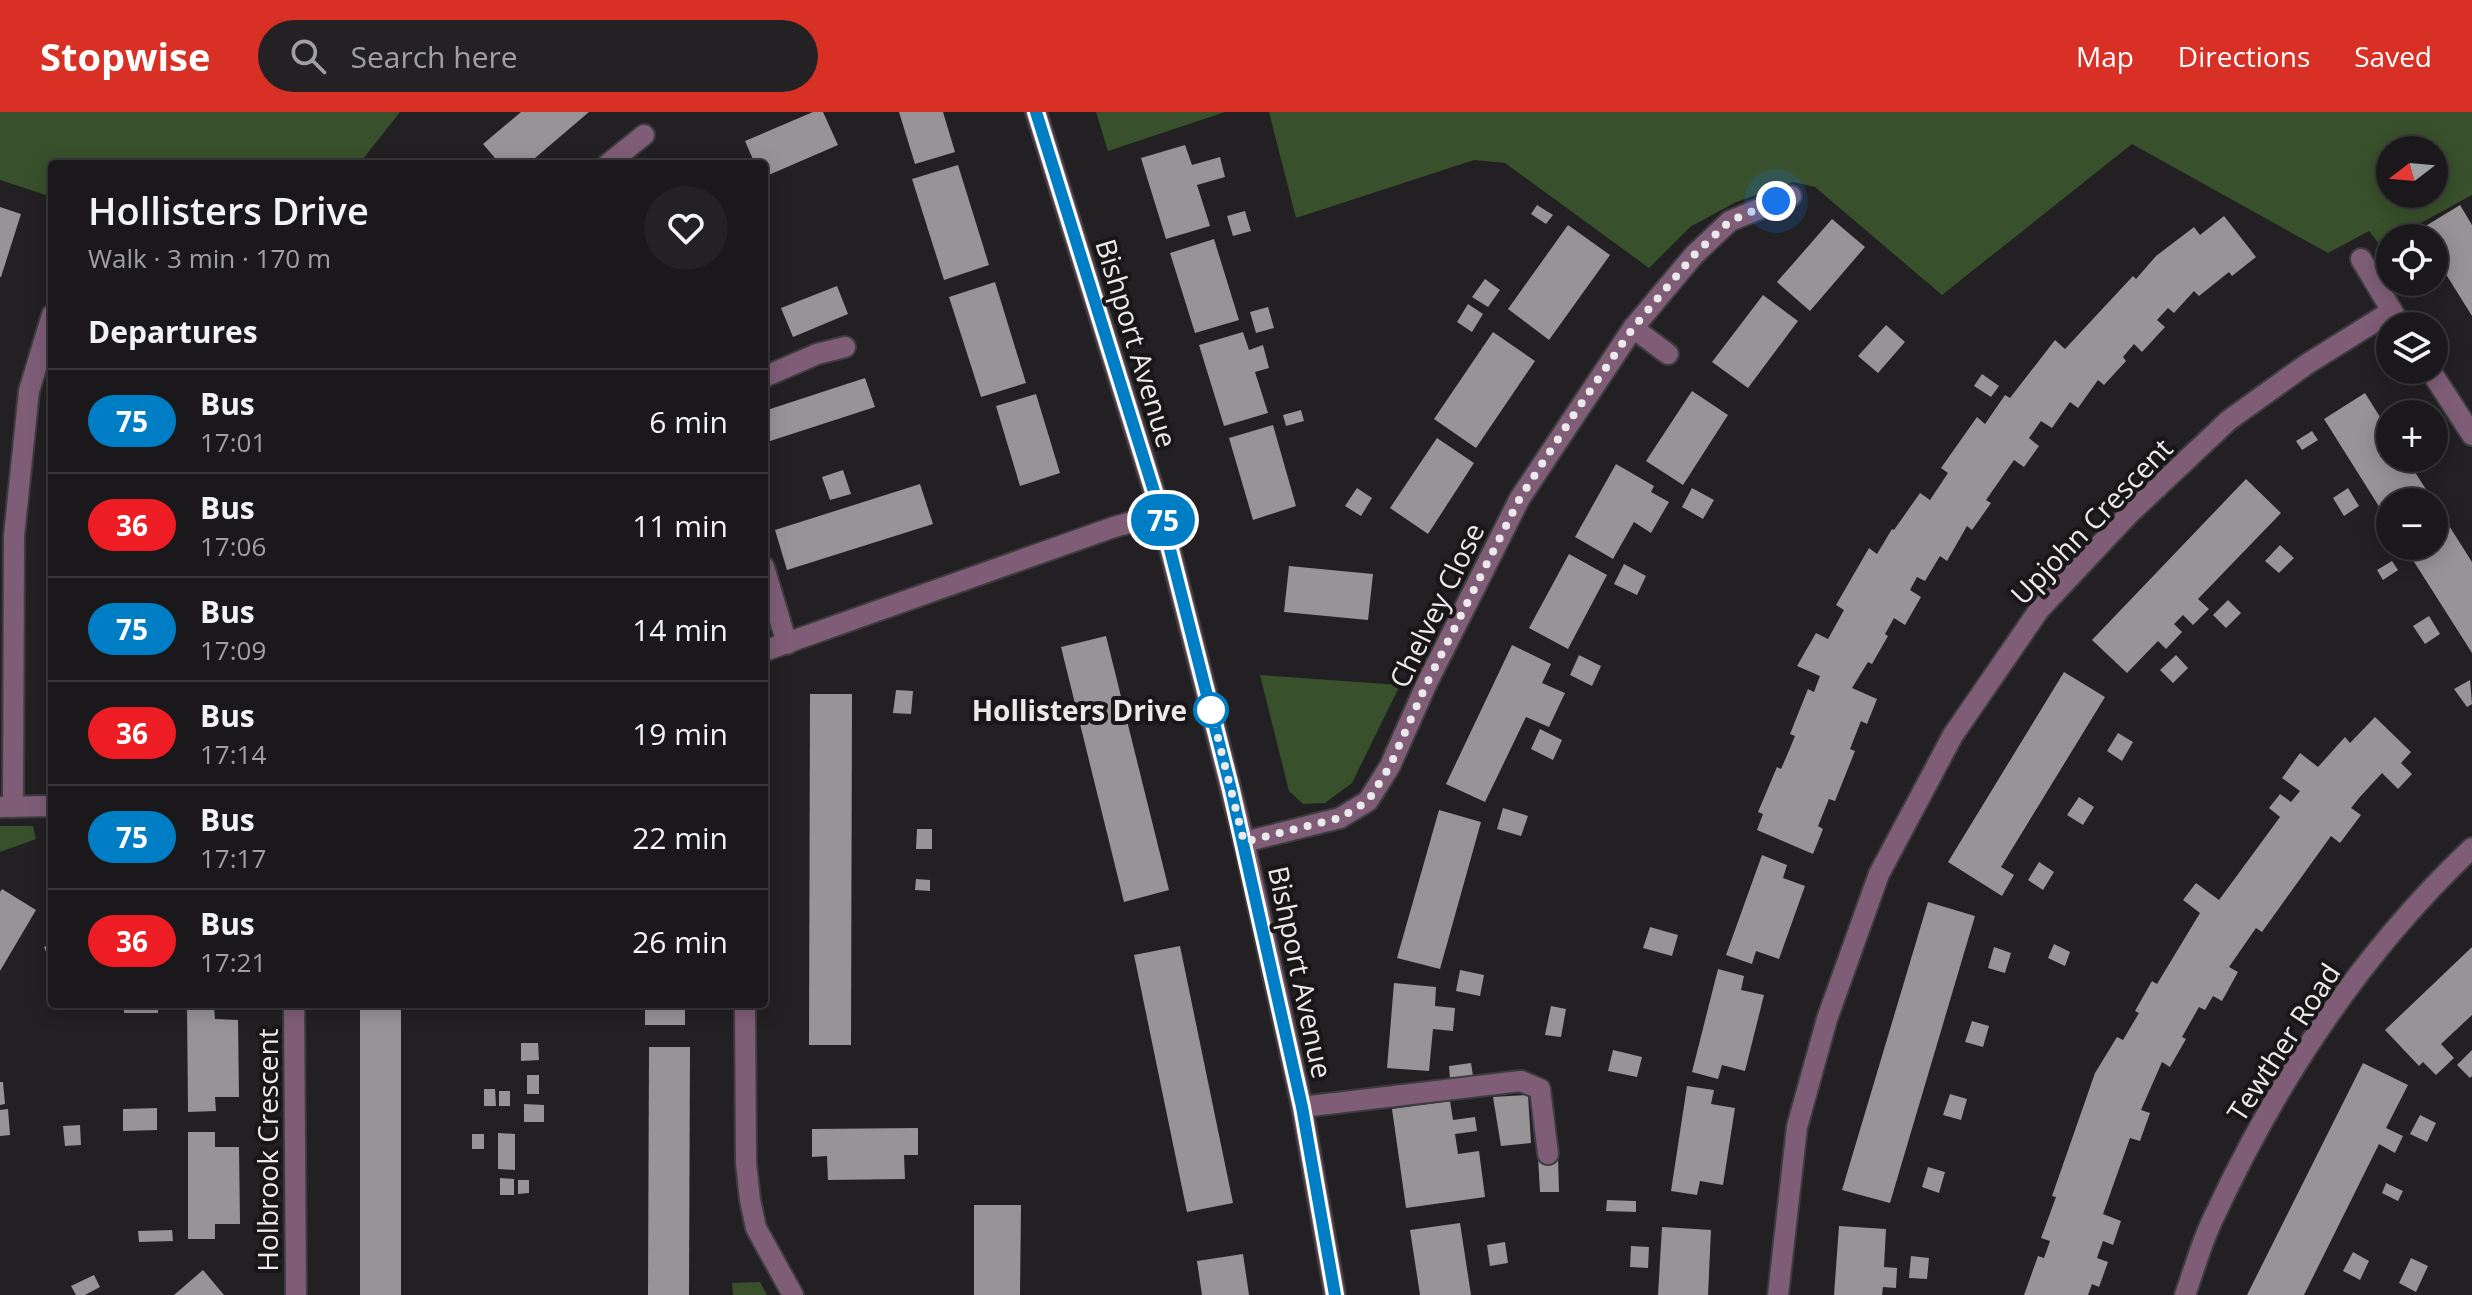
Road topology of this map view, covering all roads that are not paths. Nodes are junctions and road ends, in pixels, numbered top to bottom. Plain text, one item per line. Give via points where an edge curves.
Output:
1 (1036, 112) edge
2 (644, 135) dead end
3 (615, 160) edge
4 (1791, 196) dead end
5 (2361, 259) dead end
6 (2392, 312) edge
7 (48, 328) edge
8 (1633, 328) junction
9 (2376, 329) edge
10 (845, 347) dead end
11 (1668, 354) dead end
12 (768, 375) edge
13 (2439, 384) edge
14 (2472, 435) edge
15 (1161, 514) junction
16 (768, 580) edge
17 (787, 644) junction
18 (768, 650) edge
19 (48, 806) edge
20 (7, 807) edge
21 (1244, 842) junction
22 (2472, 848) edge
23 (294, 1008) edge
24 (745, 1008) edge
25 (1302, 1107) junction
26 (1548, 1154) dead end
27 (296, 1295) edge
28 (793, 1295) edge
29 (1335, 1295) edge
30 (1778, 1295) edge
31 (2185, 1295) edge

1 - 15 street, Bishport Avenue
2 - 3 street
4 - 8 street, Chelvey Close via 1730,221
5 - 6 street
7 - 20 street via 29,391 14,536
8 - 11 street
8 - 21 street, Chelvey Close via 1520,498 1368,801 1340,818
9 - 30 street, Upjohn Crescent via 2307,364 2229,420 2129,514 2039,610 1953,735 1879,874 1827,1019 1797,1127
10 - 12 street
13 - 14 street
15 - 17 street
15 - 21 street, Bishport Avenue
16 - 17 street
17 - 18 street
19 - 20 street
21 - 25 street, Bishport Avenue
22 - 31 street, Tewther Road via 2381,945 2324,1020 2278,1092 2211,1223
23 - 27 street, Holbrook Crescent
24 - 28 street via 750,1200 756,1228
25 - 26 street via 1521,1081 1540,1089
25 - 29 street, Bishport Avenue

